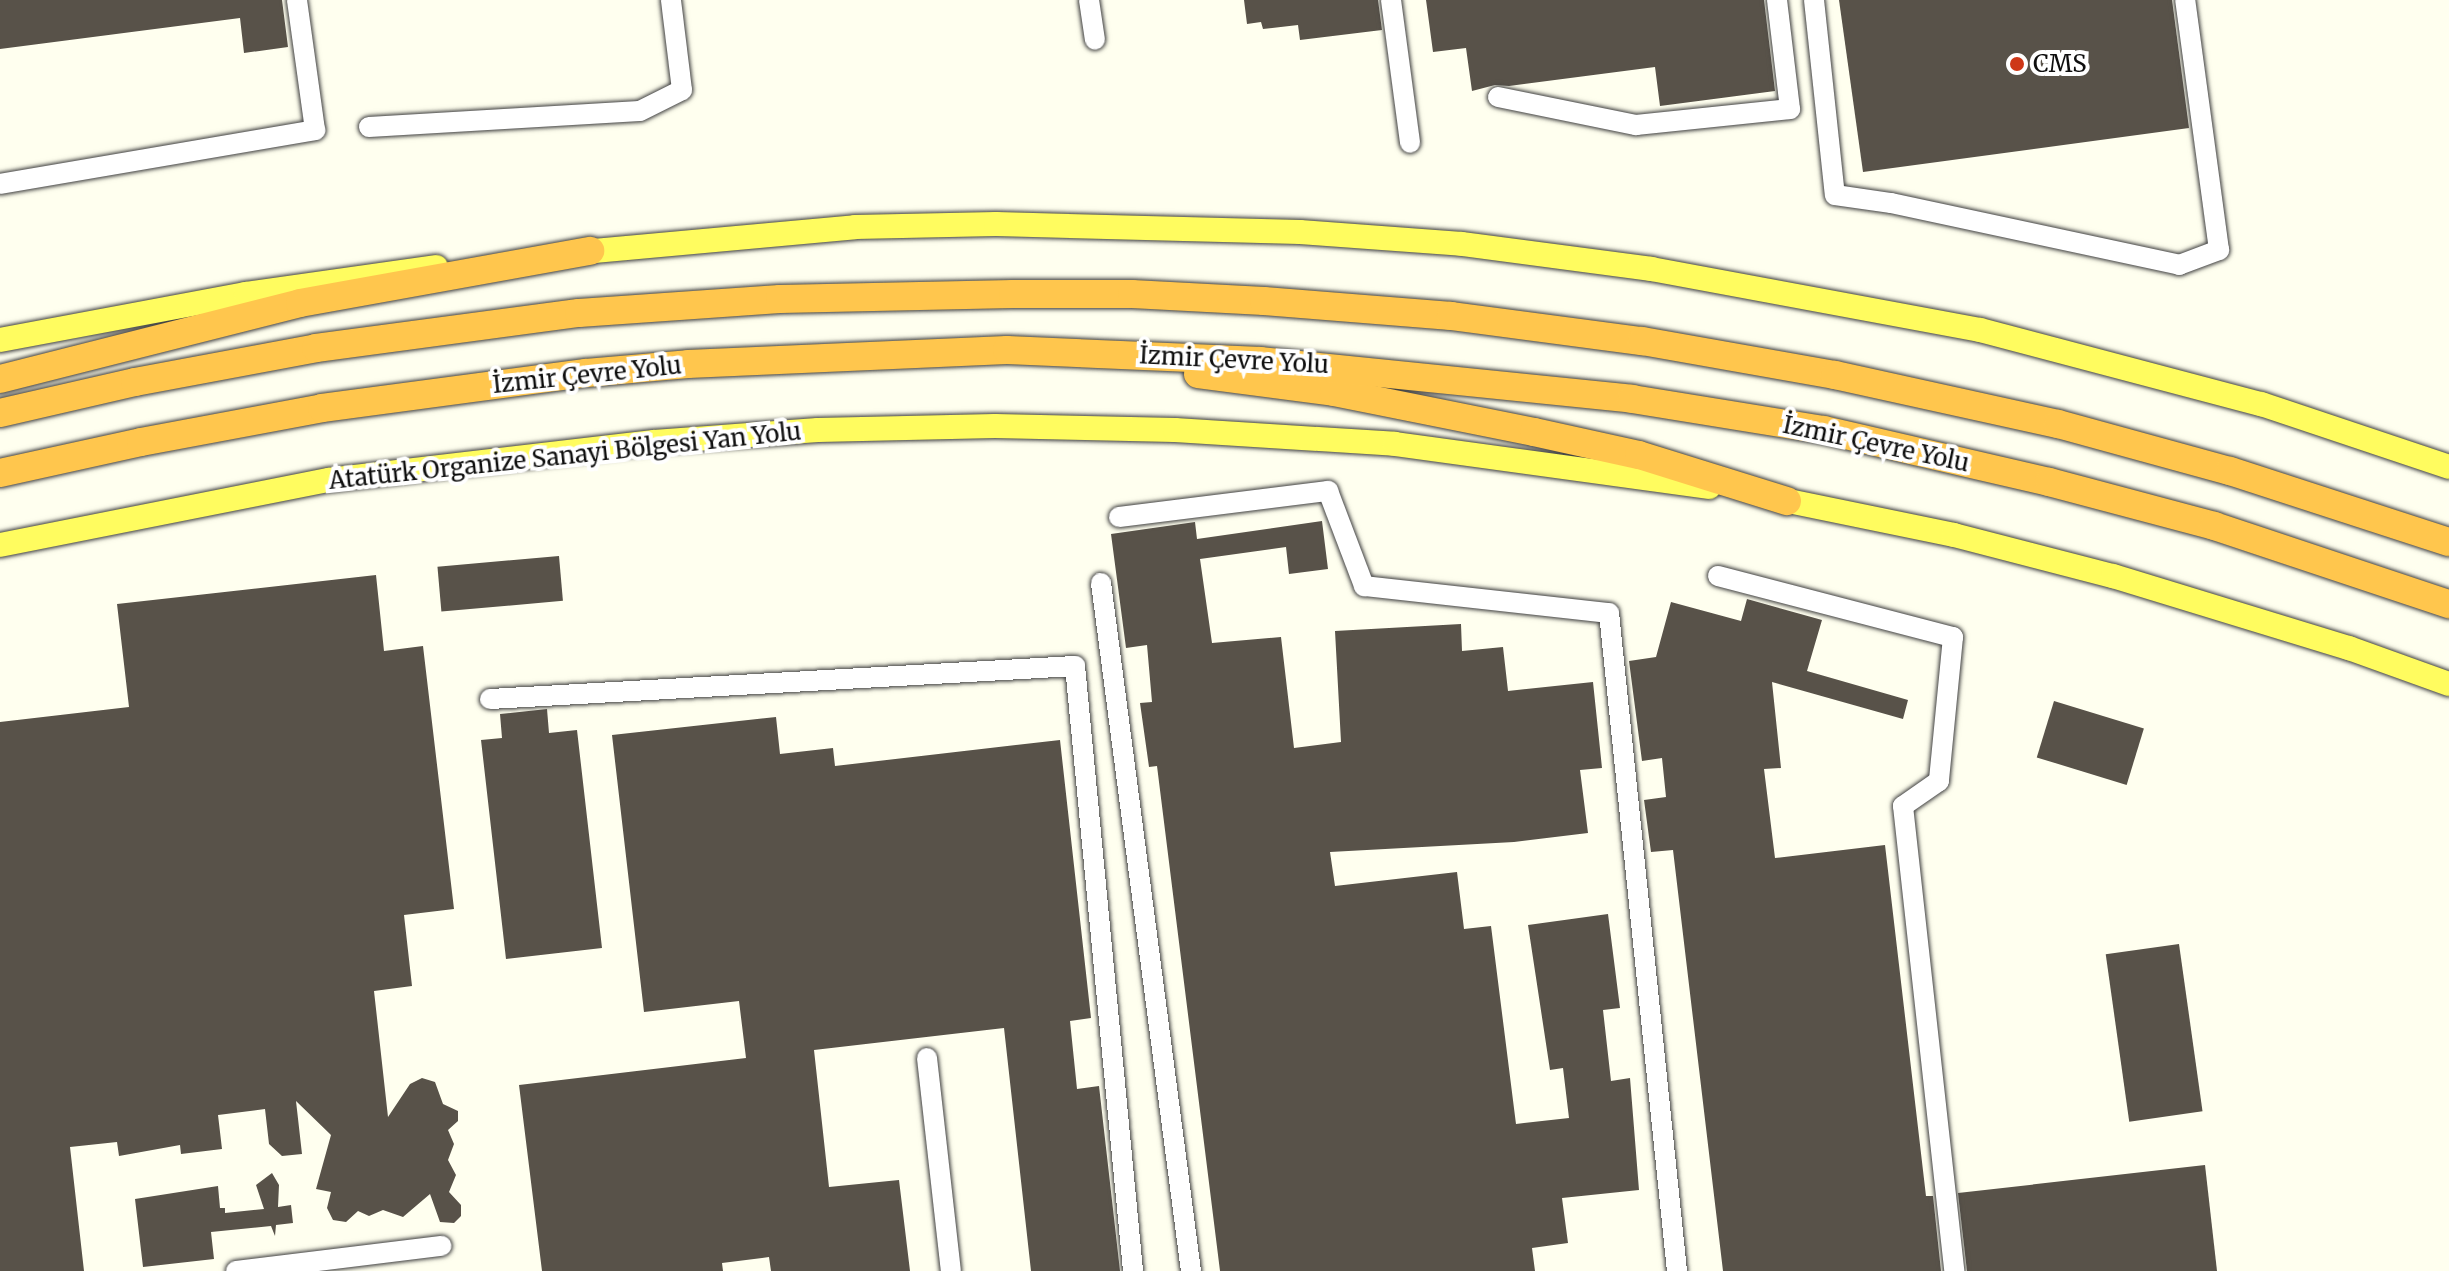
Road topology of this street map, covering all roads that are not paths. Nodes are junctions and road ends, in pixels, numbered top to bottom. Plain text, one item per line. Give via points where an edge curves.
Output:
1 (297, 0) edge
2 (671, 0) edge
3 (1089, 0) edge
4 (1391, 0) edge
5 (1777, 0) edge
6 (1814, 0) edge
7 (2185, 0) edge
8 (1095, 40) dead end
9 (1498, 97) dead end
10 (369, 127) dead end
11 (1410, 143) dead end
12 (0, 184) edge
13 (590, 251) junction
14 (0, 340) edge
15 (1007, 350) junction
16 (0, 379) edge
17 (0, 413) edge
18 (2449, 467) edge
19 (0, 473) edge
20 (1787, 501) junction
21 (1119, 517) dead end
22 (2449, 542) edge
23 (0, 545) edge
24 (1718, 576) dead end
25 (1101, 583) dead end
26 (2449, 604) edge
27 (2449, 684) edge
28 (490, 699) dead end
29 (927, 1058) dead end
30 (441, 1246) dead end
31 (236, 1271) edge
32 (951, 1271) edge
33 (1133, 1271) edge
34 (1191, 1271) edge
35 (1677, 1271) edge
36 (1954, 1271) edge

1 - 12 lane via 315,130
2 - 10 lane via 682,90 640,111
3 - 8 lane
4 - 11 lane
5 - 9 lane via 1790,109 1636,125
6 - 7 lane via 1835,195 2179,265 2219,250
13 - 14 main road via 385,272
13 - 16 highway via 300,303
13 - 18 main road via 855,227 996,224 1300,232 1462,244 1651,269 1980,330 2261,404
15 - 19 highway, İzmir Çevre Yolu via 734,361 571,375 322,408
15 - 20 highway via 1334,392 1639,455
15 - 26 highway, İzmir Çevre Yolu via 1352,367 1632,399 1824,430 2214,526
17 - 22 highway via 316,348 579,313 796,299 1132,294 1235,299 1451,316 1642,341 1835,375 2058,424 2230,471
20 - 23 main road, Atatürk Organize Sanayi Bölgesi Yan Yolu via 1641,475 1395,444 1175,430 833,429 654,442 329,480
20 - 27 main road, Atatürk Organize Sanayi Bölgesi Yan Yolu via 1954,535 2113,576
21 - 35 lane via 1328,491 1364,586 1609,613
24 - 36 lane via 1953,637 1939,781 1903,806
25 - 34 lane
28 - 33 lane via 1075,666
29 - 32 lane
30 - 31 lane

